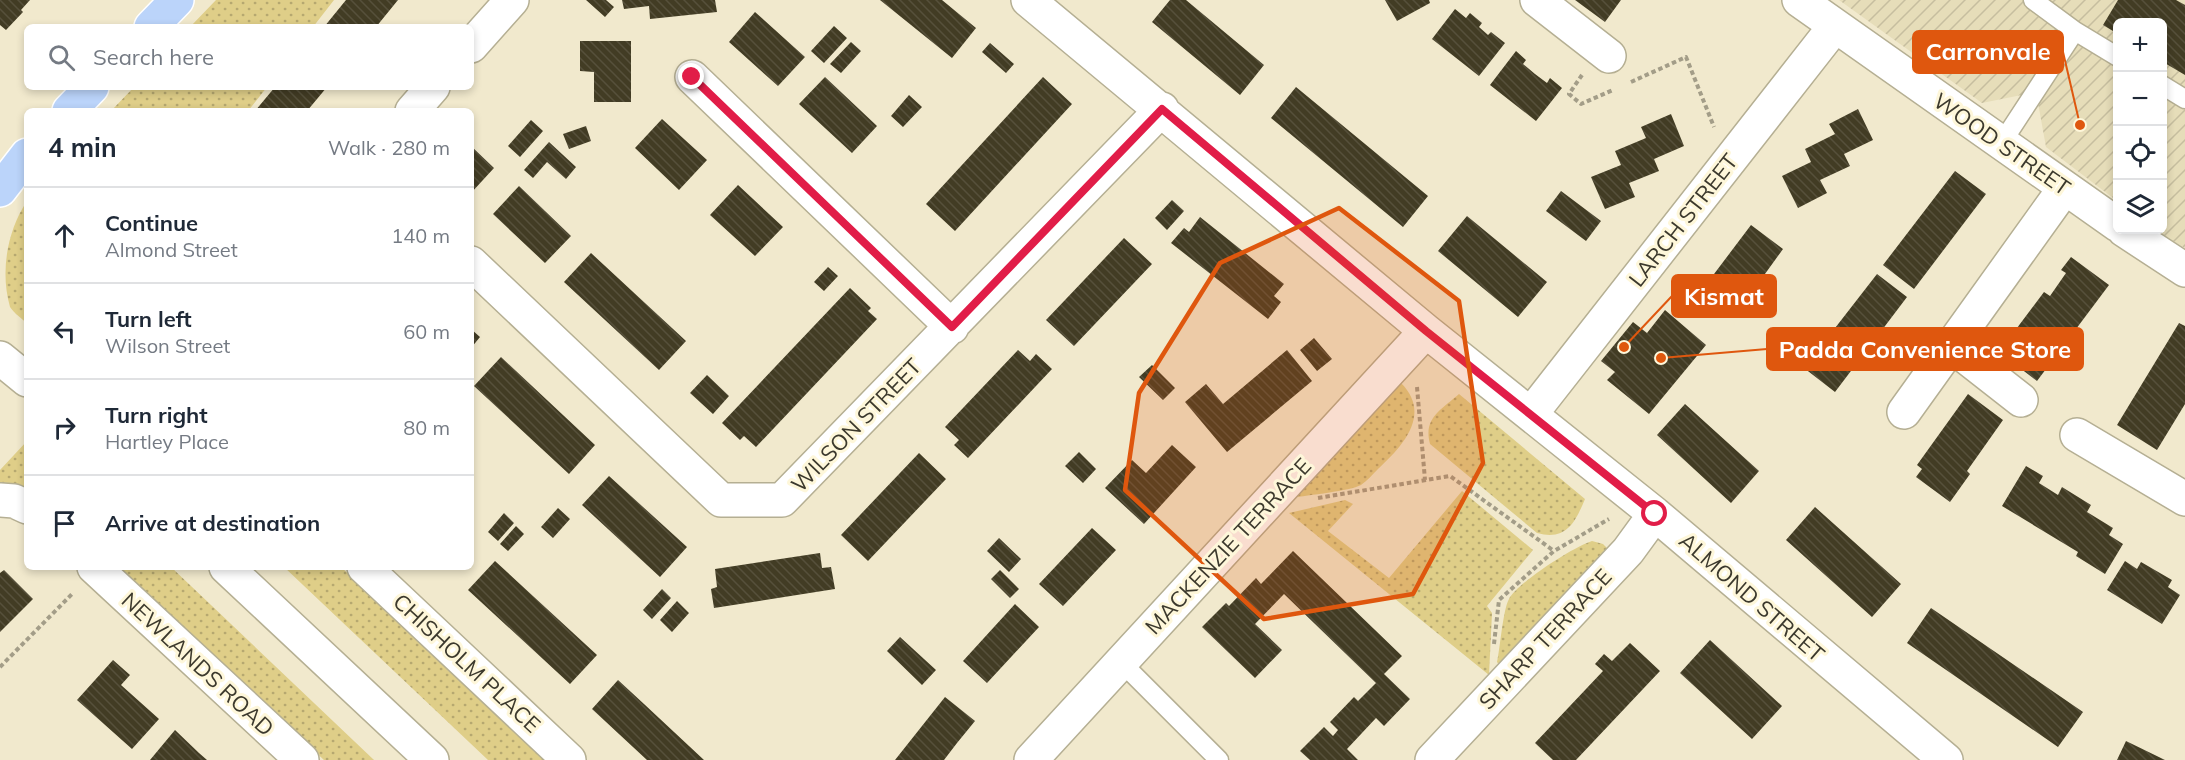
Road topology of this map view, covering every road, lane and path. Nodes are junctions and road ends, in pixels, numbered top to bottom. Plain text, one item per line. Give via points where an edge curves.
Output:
1 (177, 0) edge
2 (512, 0) edge
3 (1028, 0) edge
4 (1537, 0) edge
5 (1799, 0) edge
6 (2033, 0) edge
7 (155, 24) edge
8 (1835, 26) junction
9 (2075, 31) junction
10 (474, 42) edge
11 (2113, 54) edge
12 (1609, 56) joint
13 (692, 77) dead end
14 (2167, 88) edge
15 (89, 90) edge
16 (431, 90) edge
17 (2185, 99) edge
18 (72, 108) edge
19 (415, 108) edge
20 (1162, 109) junction
21 (2001, 144) junction
22 (1736, 152) junction
23 (24, 157) edge
24 (24, 158) edge
25 (0, 177) edge
26 (2064, 189) junction
27 (0, 190) edge
28 (2113, 222) edge
29 (2130, 234) edge
30 (474, 266) edge
31 (2185, 270) edge
32 (952, 327) junction
33 (1420, 338) junction
34 (1952, 346) junction
35 (2021, 400) dead end
36 (1904, 412) dead end
37 (1531, 414) junction
38 (2077, 435) dead end
39 (1425, 480) junction
40 (2185, 499) edge
41 (1264, 507) junction
42 (1648, 522) junction
43 (1554, 551) junction
44 (229, 570) edge
45 (367, 570) edge
46 (85, 577) edge
47 (1121, 662) junction
48 (0, 667) edge
49 (1504, 682) junction
50 (1934, 757) edge
51 (302, 760) edge
52 (432, 760) edge
53 (569, 760) edge
54 (1030, 760) edge
55 (1218, 760) edge
56 (1432, 760) edge

1 - 7 main road
2 - 10 street
3 - 20 street, ALMOND STREET
4 - 12 street
5 - 8 street, WOOD STREET
6 - 9 lane
8 - 21 street, WOOD STREET
8 - 22 street, LARCH STREET
9 - 11 lane
9 - 21 lane
12 - 22 path via 1590,64 1569,94 1581,104 1686,57 1712,124
13 - 32 street
14 - 17 lane
15 - 18 main road
16 - 19 street
20 - 32 street, WILSON STREET
20 - 33 street, ALMOND STREET
21 - 26 street, WOOD STREET
22 - 37 street, LARCH STREET
23 - 25 main road
24 - 27 main road
26 - 28 street, WOOD STREET
26 - 34 street
29 - 31 street
30 - 32 street, WILSON STREET via 721,500 782,500
33 - 37 street, ALMOND STREET
33 - 39 path
33 - 41 street, MACKENZIE TERRACE
34 - 35 street
34 - 36 street
37 - 42 street, ALMOND STREET
38 - 40 street
39 - 41 path
39 - 43 path via 1450,476
41 - 47 street, MACKENZIE TERRACE
42 - 43 path via 1612,518
42 - 49 street, SHARP TERRACE via 1628,551
42 - 50 street, ALMOND STREET
43 - 49 path via 1499,600 1492,665
44 - 52 street
45 - 53 street, CHISHOLM PLACE
46 - 48 path via 72,596
46 - 51 street, NEWLANDS ROAD
47 - 54 street, MACKENZIE TERRACE
47 - 55 lane
49 - 56 street, SHARP TERRACE

